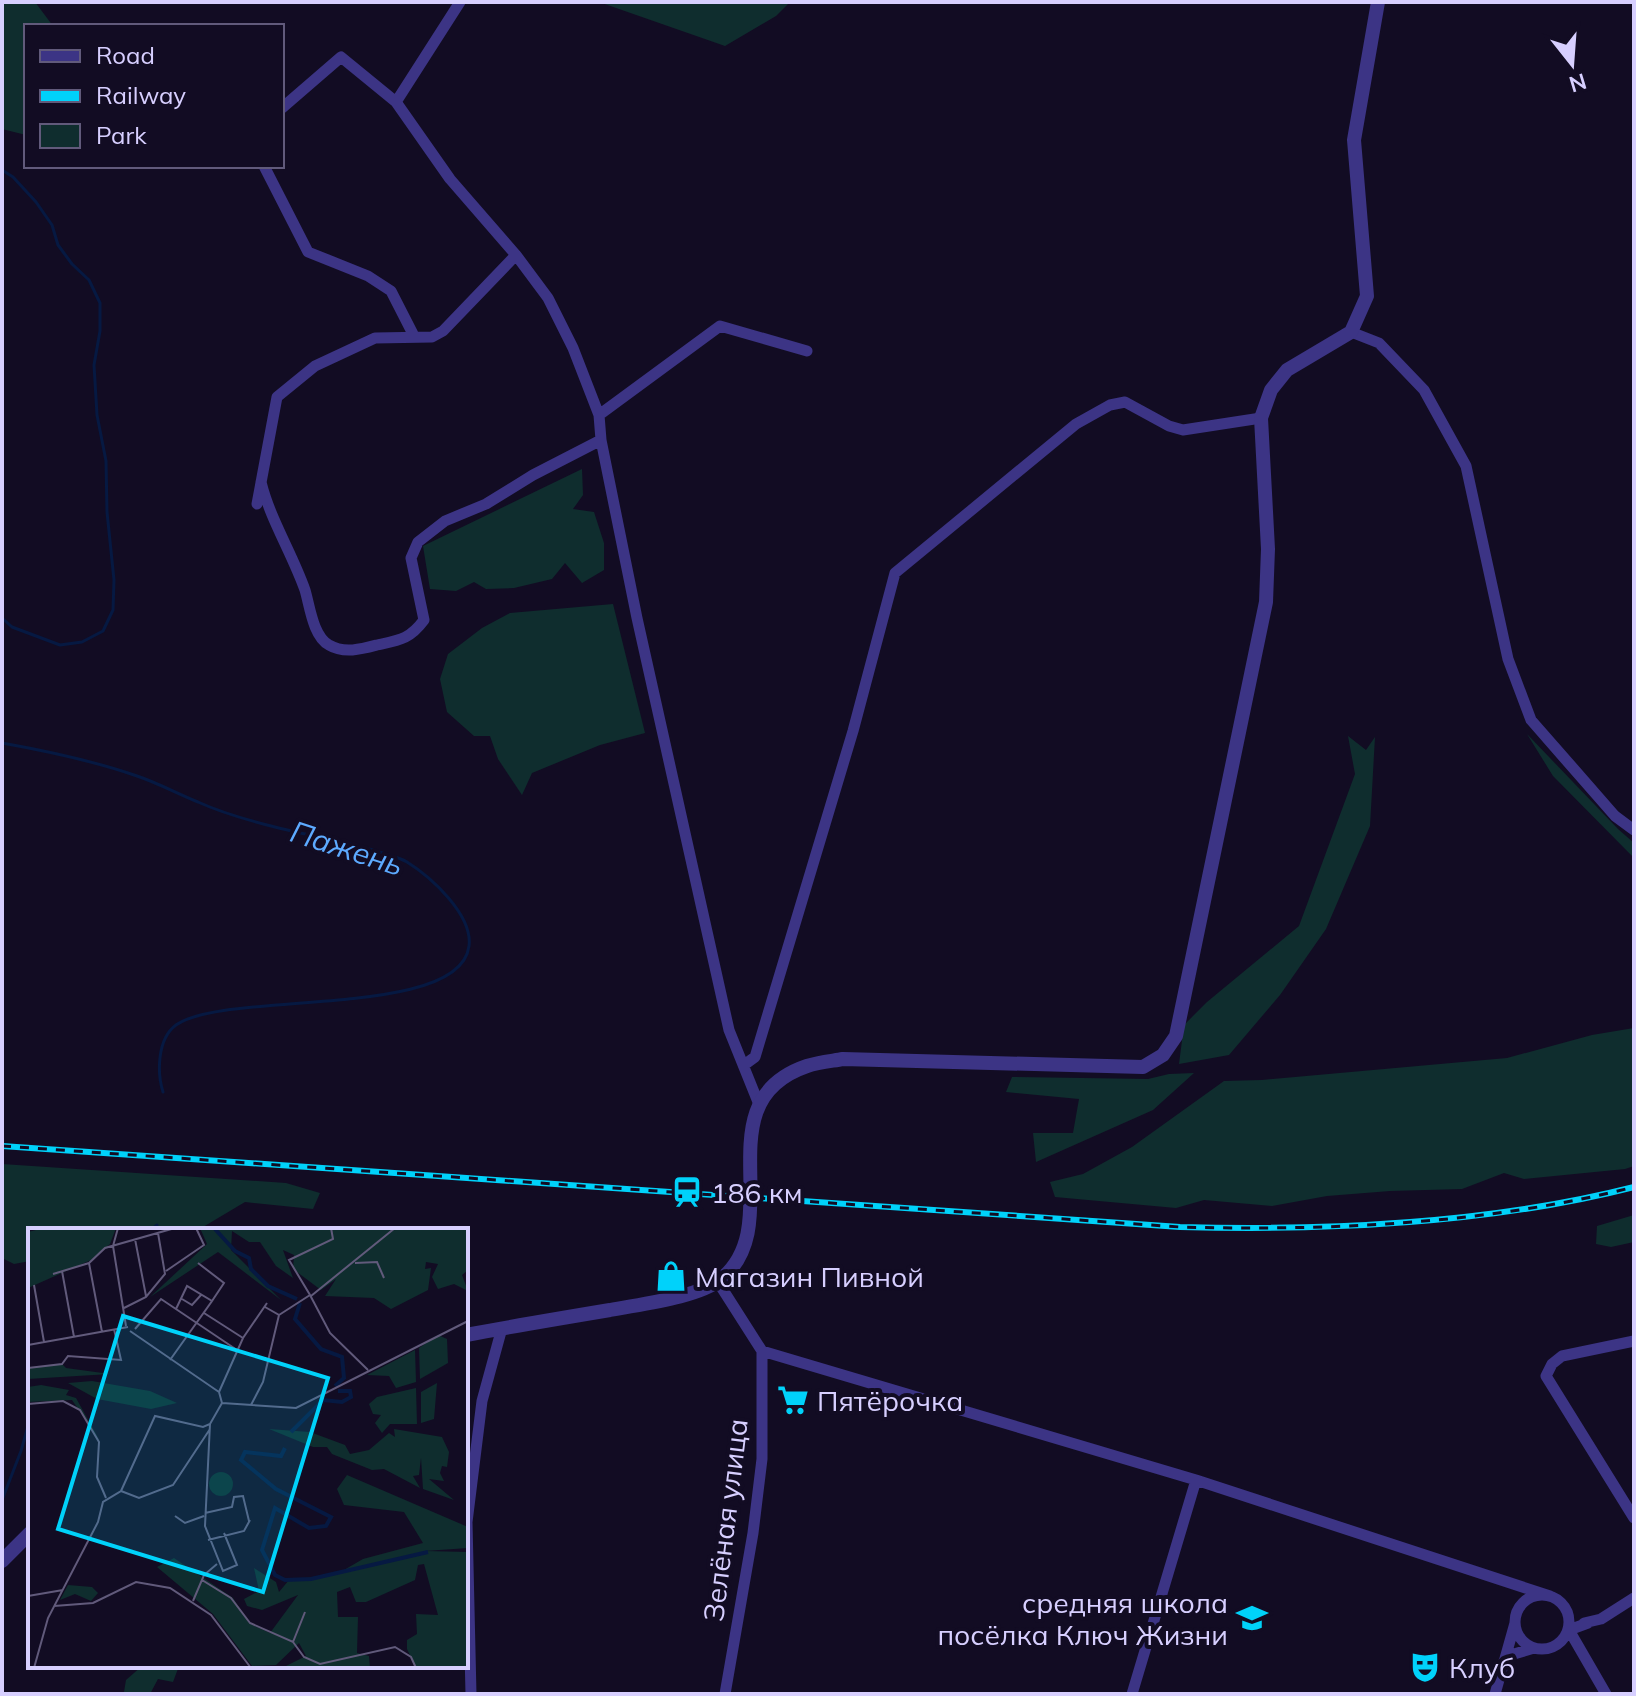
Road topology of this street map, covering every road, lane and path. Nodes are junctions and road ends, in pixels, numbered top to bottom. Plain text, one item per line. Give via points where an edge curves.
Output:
1 (460, 2) edge
2 (1378, 2) edge
3 (396, 102) junction
4 (284, 106) edge
5 (265, 168) edge
6 (516, 255) junction
7 (1351, 332) junction
8 (414, 336) junction
9 (807, 351) dead end
10 (599, 415) junction
11 (1261, 418) junction
12 (601, 440) junction
13 (261, 482) junction
14 (257, 504) dead end
15 (1634, 830) edge
16 (744, 1065) junction
17 (758, 1102) junction
18 (718, 1282) junction
19 (502, 1328) junction
20 (468, 1335) edge
21 (1634, 1341) edge
22 (762, 1351) junction
23 (1196, 1480) junction
24 (468, 1514) edge
25 (1634, 1518) edge
26 (28, 1535) edge
27 (2, 1561) edge
28 (468, 1565) edge
29 (1503, 1581) junction
30 (1550, 1596) junction
31 (1634, 1598) edge
32 (1516, 1618) junction
33 (1569, 1623) junction
34 (1534, 1648) junction
35 (1504, 1661) junction
36 (471, 1694) edge
37 (725, 1694) edge
38 (1132, 1694) edge
39 (1495, 1694) edge
40 (1606, 1694) edge

1 - 3 street
2 - 7 street via 1354,140 1367,296
3 - 4 street via 341,57
3 - 6 street via 450,179
5 - 8 street via 308,252 391,291
6 - 8 street via 443,331 432,337
6 - 10 street via 548,298
7 - 11 street via 1287,370 1271,390
7 - 15 street via 1379,343 1424,390 1466,466 1508,659 1531,720 1615,816
8 - 13 street via 375,338 315,366 277,397
9 - 10 street via 720,326
10 - 12 street
11 - 16 street via 1183,430 1125,402 1110,405 1076,424 895,573 755,1057
11 - 17 street via 1266,602 1176,1036 1163,1055 1143,1067 843,1059 807,1066 776,1082
12 - 13 street via 445,521 418,542 411,558 424,620 413,634 361,649 326,644
12 - 16 street via 729,1030
13 - 14 street
16 - 17 street
17 - 18 street via 752,1132 750,1234 740,1261
18 - 19 street via 675,1298
18 - 22 street
19 - 20 street
19 - 24 street via 482,1401
21 - 25 street via 1562,1356 1546,1376
22 - 23 street
22 - 37 street, Зелёная улица via 762,1459
23 - 29 street
23 - 38 street
26 - 27 street
28 - 36 street
29 - 30 street
29 - 32 street via 1512,1591
30 - 32 street via 1525,1600
30 - 33 street via 1563,1604
31 - 33 street via 1601,1619
32 - 34 street via 1519,1637
32 - 35 street
33 - 34 street via 1563,1639 1551,1648
33 - 40 street
34 - 35 street
35 - 39 street

